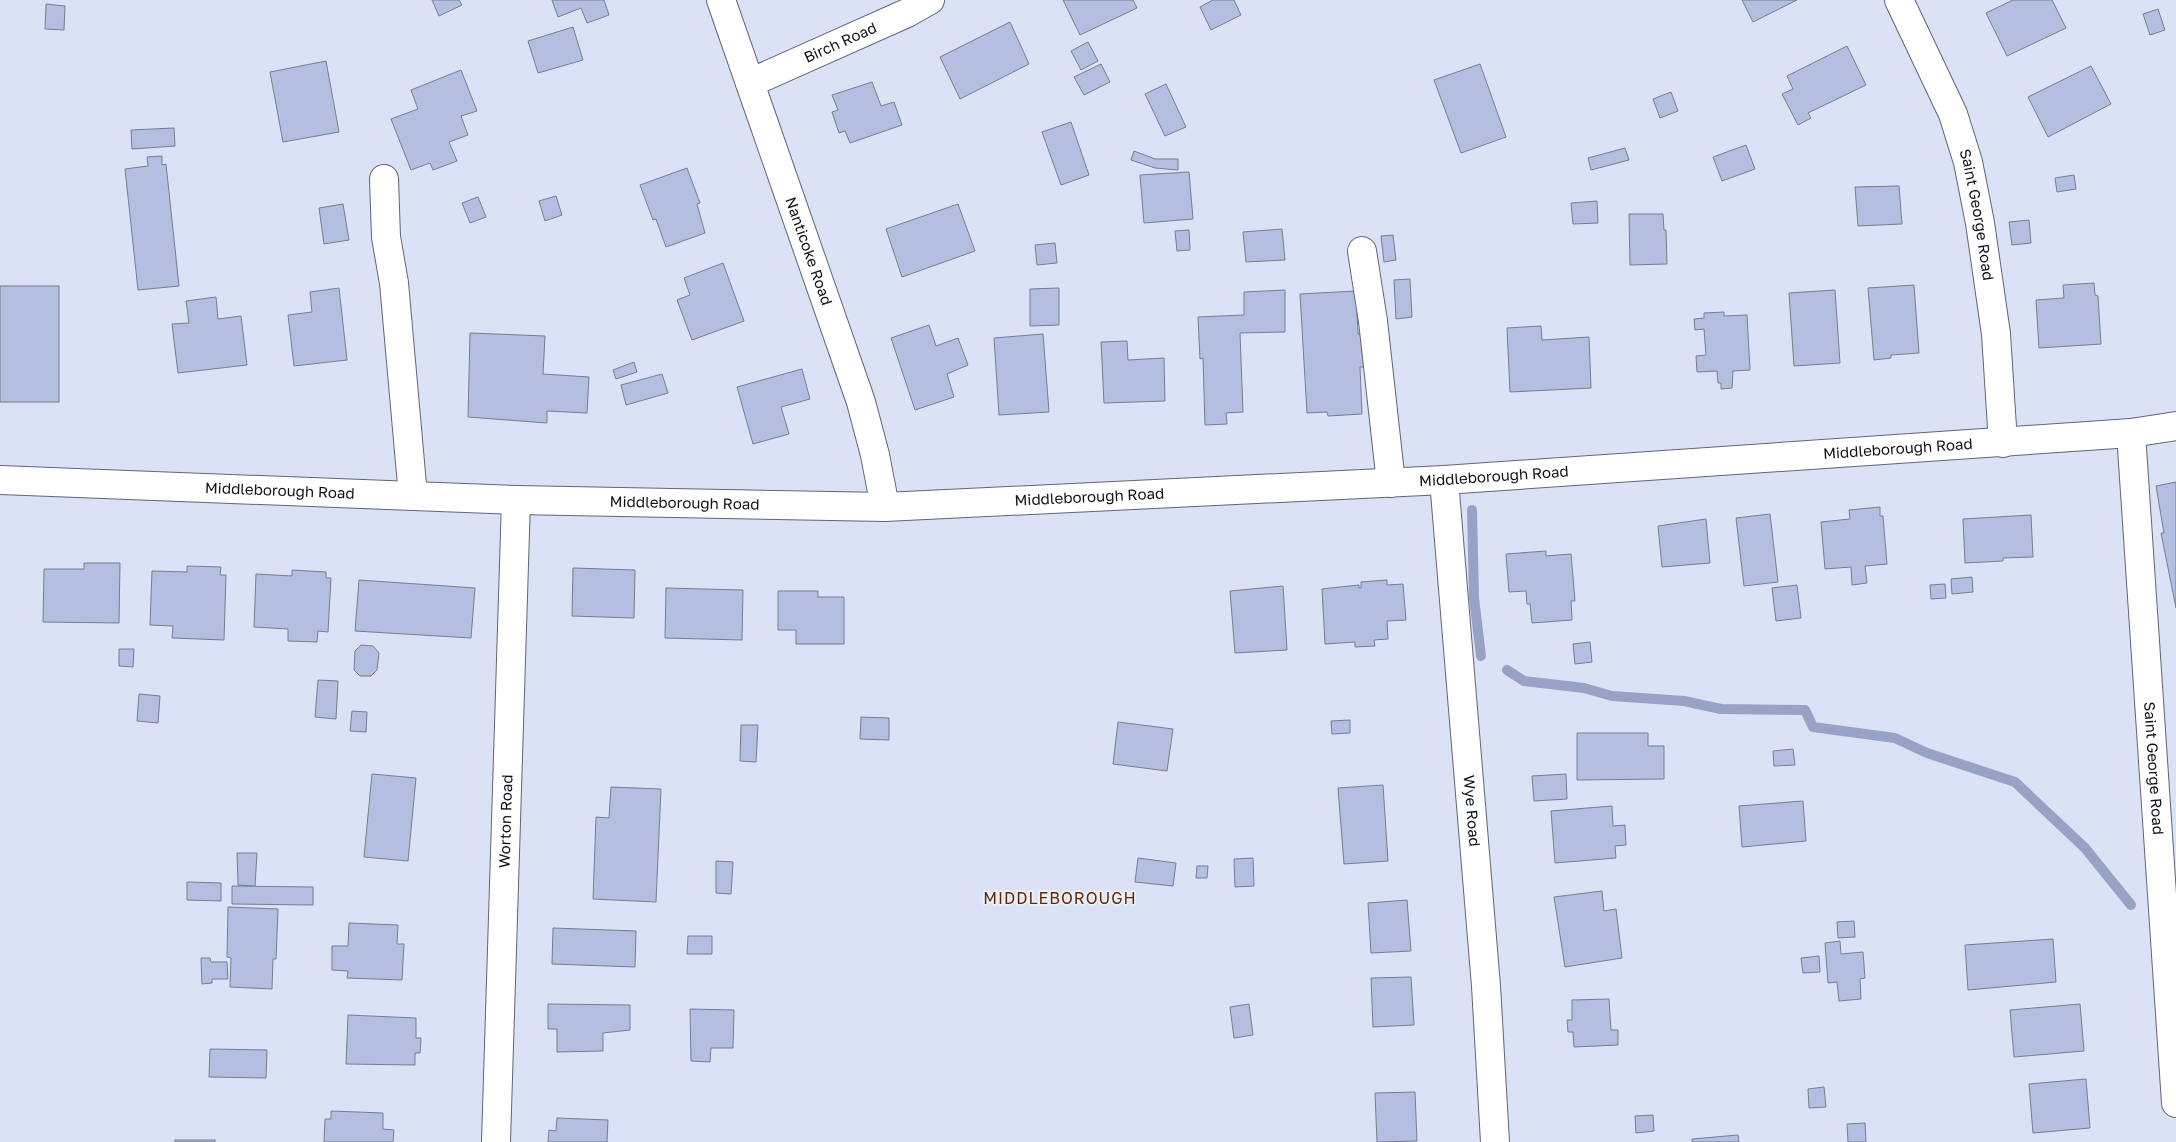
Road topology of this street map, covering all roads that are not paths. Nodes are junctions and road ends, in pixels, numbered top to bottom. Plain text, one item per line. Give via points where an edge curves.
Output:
1 (721, 0) edge
2 (1899, 0) edge
3 (918, 6) edge
4 (750, 83) junction
5 (384, 179) dead end
6 (1362, 251) dead end
7 (2176, 426) edge
8 (2131, 433) junction
9 (2003, 443) junction
10 (0, 480) edge
11 (1444, 480) junction
12 (1391, 482) junction
13 (413, 496) junction
14 (516, 500) junction
15 (885, 507) junction
16 (2176, 1103) edge
17 (496, 1142) edge
18 (1495, 1142) edge

1 - 4 street, Nanticoke Road
2 - 9 street, Saint George Road via 1953,114 1968,162 1996,334
3 - 4 street, Birch Road
4 - 15 street, Nanticoke Road via 861,402
5 - 13 street via 386,237 394,283
6 - 12 street
7 - 8 street, Middleborough Road
8 - 9 street, Middleborough Road
8 - 16 street, Saint George Road
9 - 11 street, Middleborough Road
10 - 13 street, Middleborough Road
11 - 12 street, Middleborough Road
11 - 18 street, Wye Road via 1486,976
12 - 15 street, Middleborough Road
13 - 14 street, Middleborough Road
14 - 15 street, Middleborough Road
14 - 17 street, Worton Road

